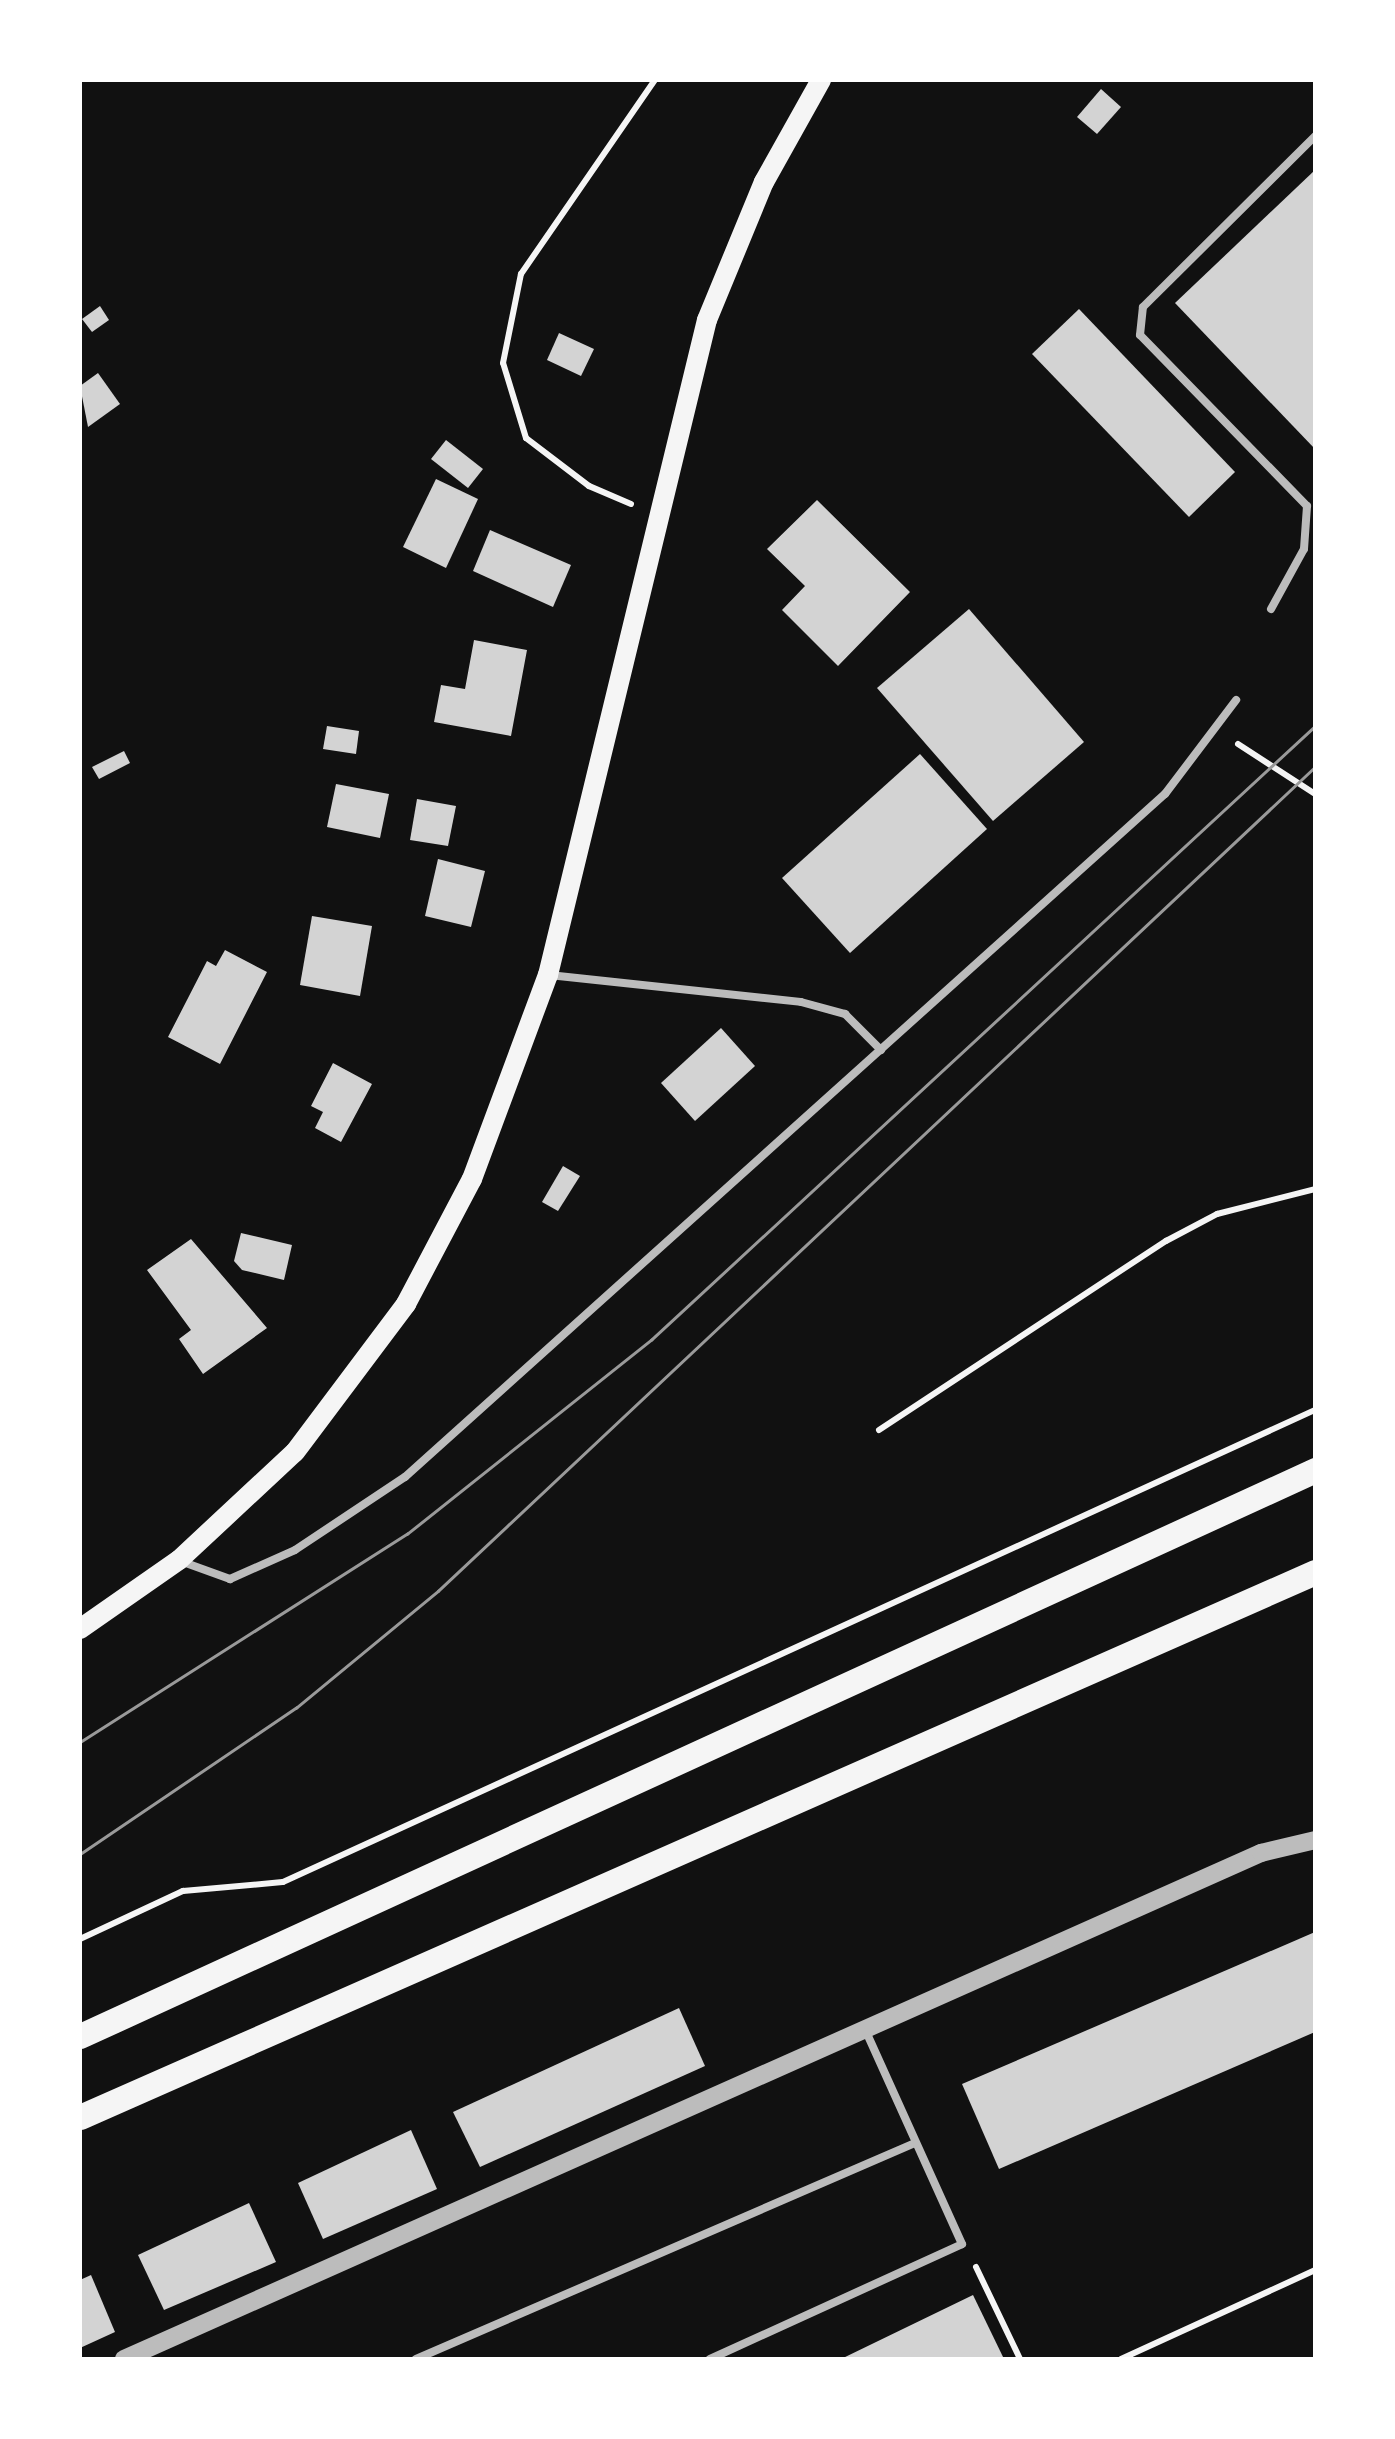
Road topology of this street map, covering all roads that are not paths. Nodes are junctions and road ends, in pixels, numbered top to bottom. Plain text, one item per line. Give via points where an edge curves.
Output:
1 (821, 80) edge
2 (1315, 136) edge
3 (1315, 498) edge
4 (1307, 506) junction
5 (1271, 609) dead end
6 (1236, 700) dead end
7 (548, 975) junction
8 (882, 1050) junction
9 (1315, 1470) edge
10 (179, 1560) junction
11 (1315, 1572) edge
12 (80, 1629) edge
13 (1315, 1840) edge
14 (866, 2029) junction
15 (80, 2036) edge
16 (80, 2117) edge
17 (916, 2143) junction
18 (124, 2359) edge
19 (416, 2359) edge
20 (710, 2359) edge

1 - 7 main road via 734,247 655,514
2 - 4 lane via 1143,307 1140,335
3 - 4 lane
4 - 5 lane via 1304,549
6 - 8 lane via 1215,739
7 - 8 lane via 801,1002 845,1014
7 - 10 main road via 505,1107 406,1304 295,1452
8 - 10 lane via 405,1477 295,1550 230,1579
9 - 15 main road
10 - 12 main road
11 - 16 main road
13 - 14 street via 1261,1854
14 - 17 lane
14 - 18 street
17 - 19 lane
17 - 20 lane via 962,2244

